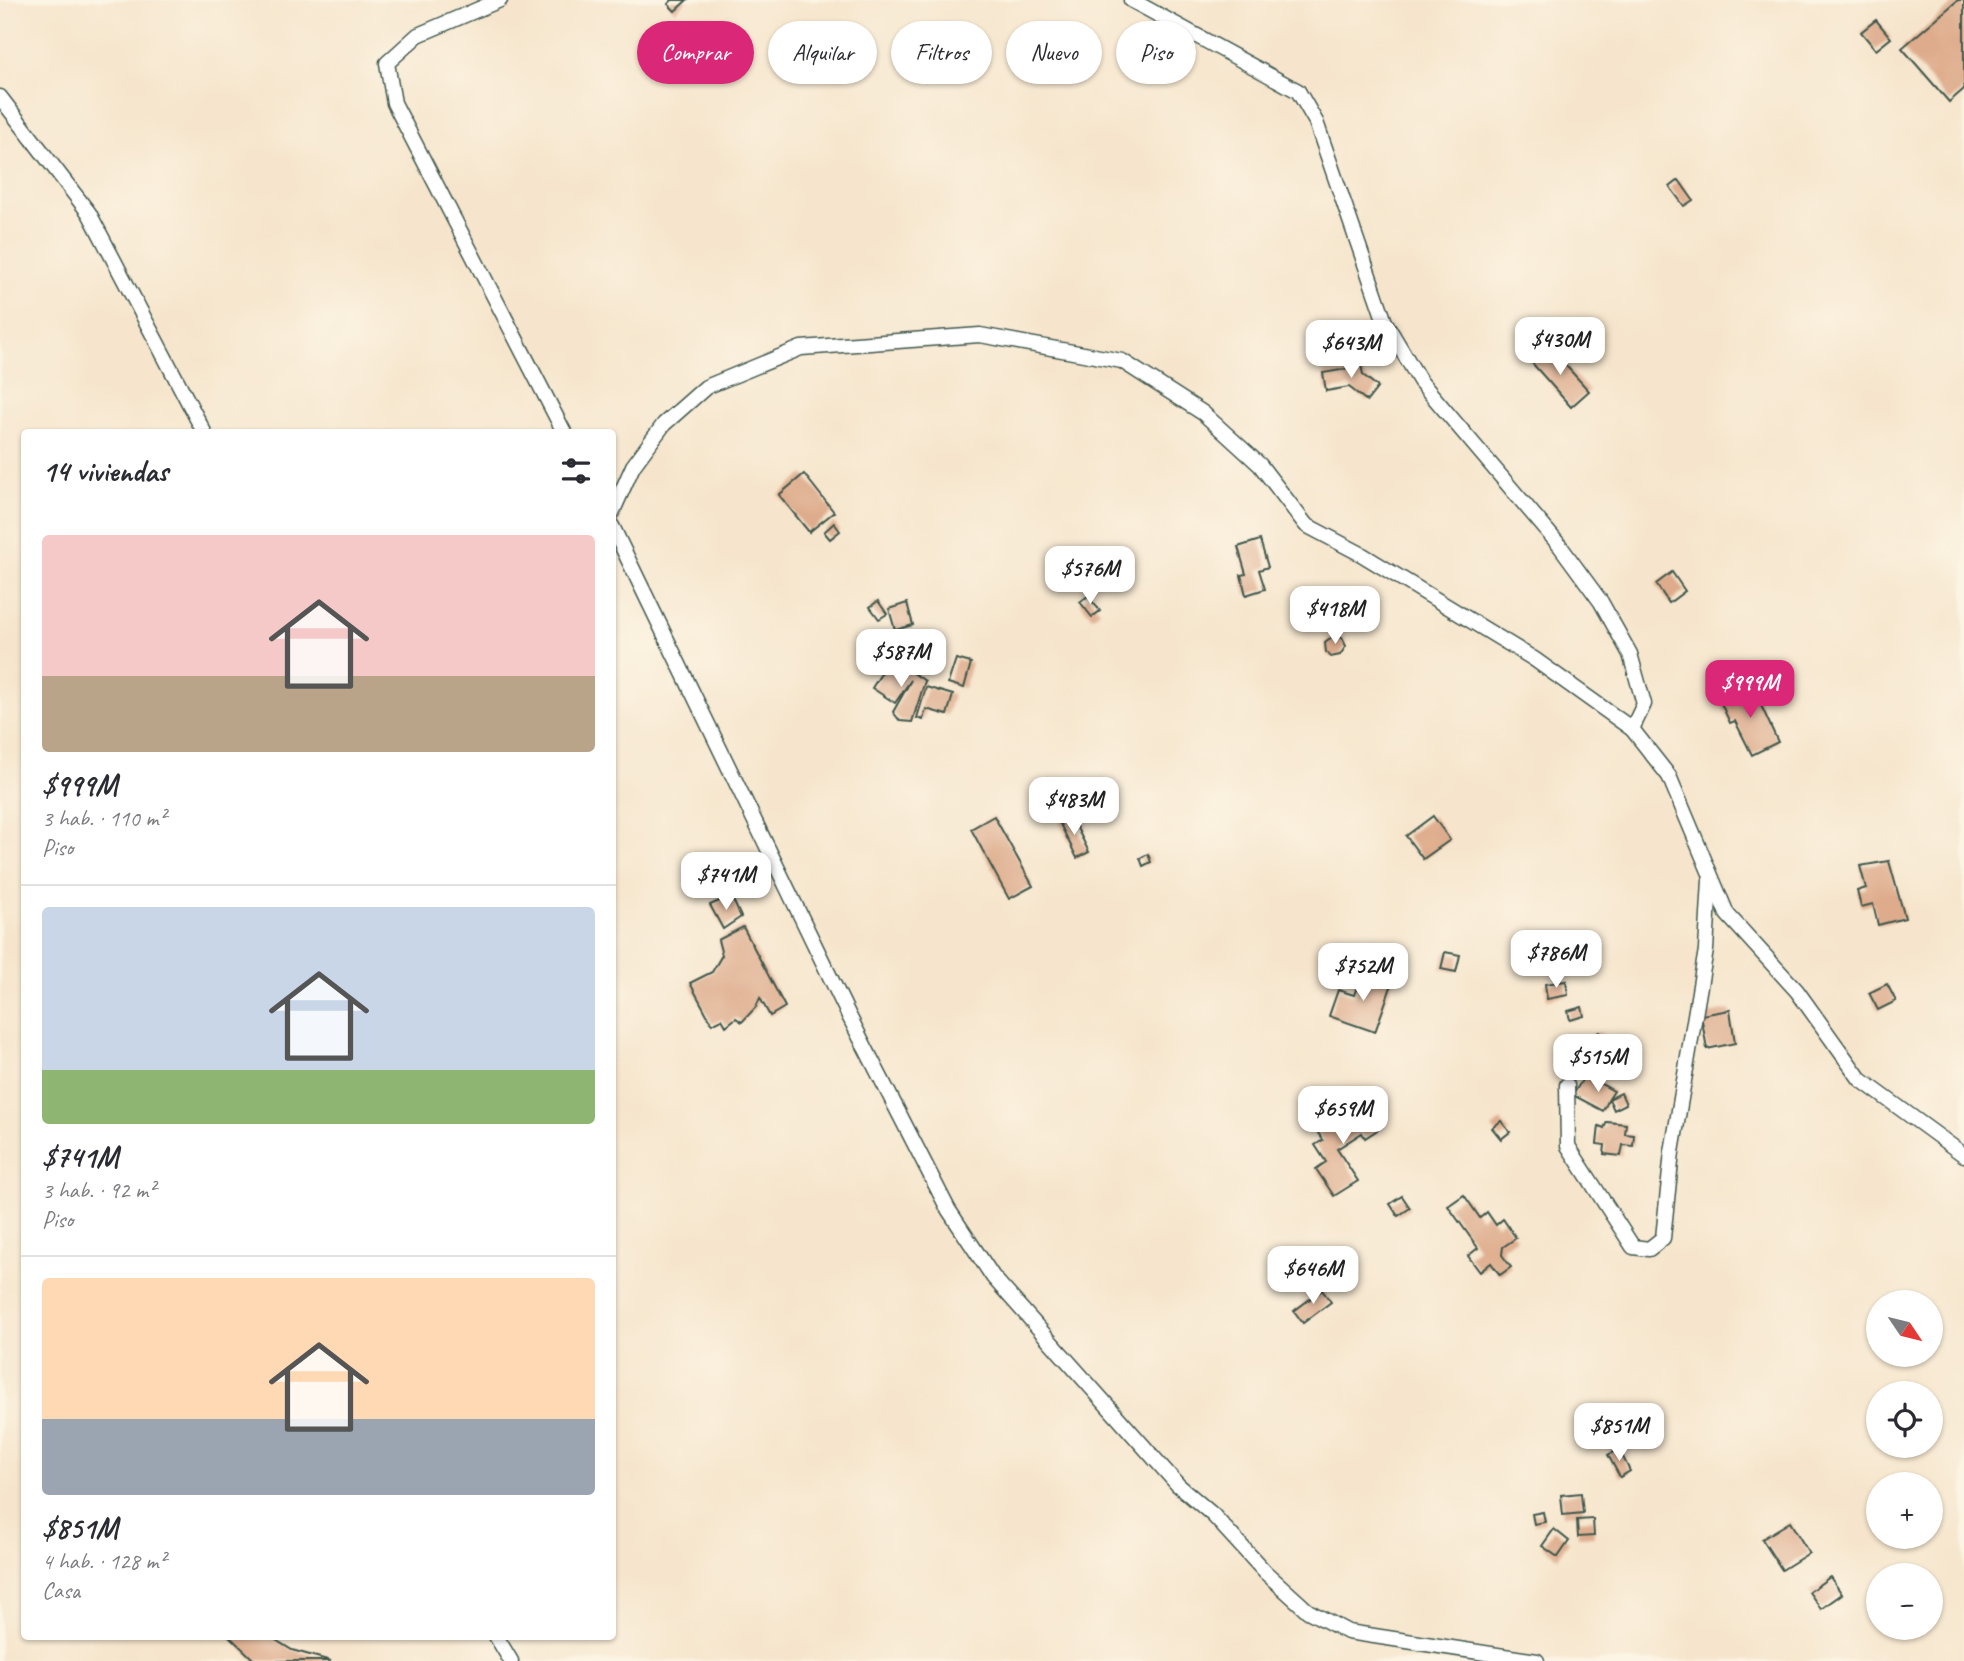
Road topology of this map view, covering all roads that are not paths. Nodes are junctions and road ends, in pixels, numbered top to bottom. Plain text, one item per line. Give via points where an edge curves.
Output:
1 (500, 0) edge
2 (1131, 0) edge
3 (0, 97) edge
4 (202, 429) edge
5 (562, 429) edge
6 (616, 504) edge
7 (616, 534) edge
8 (1632, 729) junction
9 (1710, 876) junction
10 (1567, 1085) dead end
11 (1964, 1155) edge
12 (498, 1640) edge
13 (511, 1661) edge
14 (1537, 1661) edge

1 - 5 street via 418,35 387,63 394,103
2 - 8 street via 1298,91 1316,122 1392,334 1420,381 1560,545 1601,602 1630,654 1644,704
3 - 4 street via 89,213
6 - 8 street via 633,467 664,424 706,387 801,348 980,335 1122,360 1203,413 1260,465 1306,525 1534,659
7 - 14 street via 849,1016 948,1209 993,1277 1178,1485 1308,1611 1348,1632
8 - 9 street via 1669,776
9 - 10 street via 1706,950 1672,1152 1663,1238 1649,1249 1633,1247 1568,1146
9 - 11 street via 1727,914 1797,991 1860,1079
12 - 13 street

